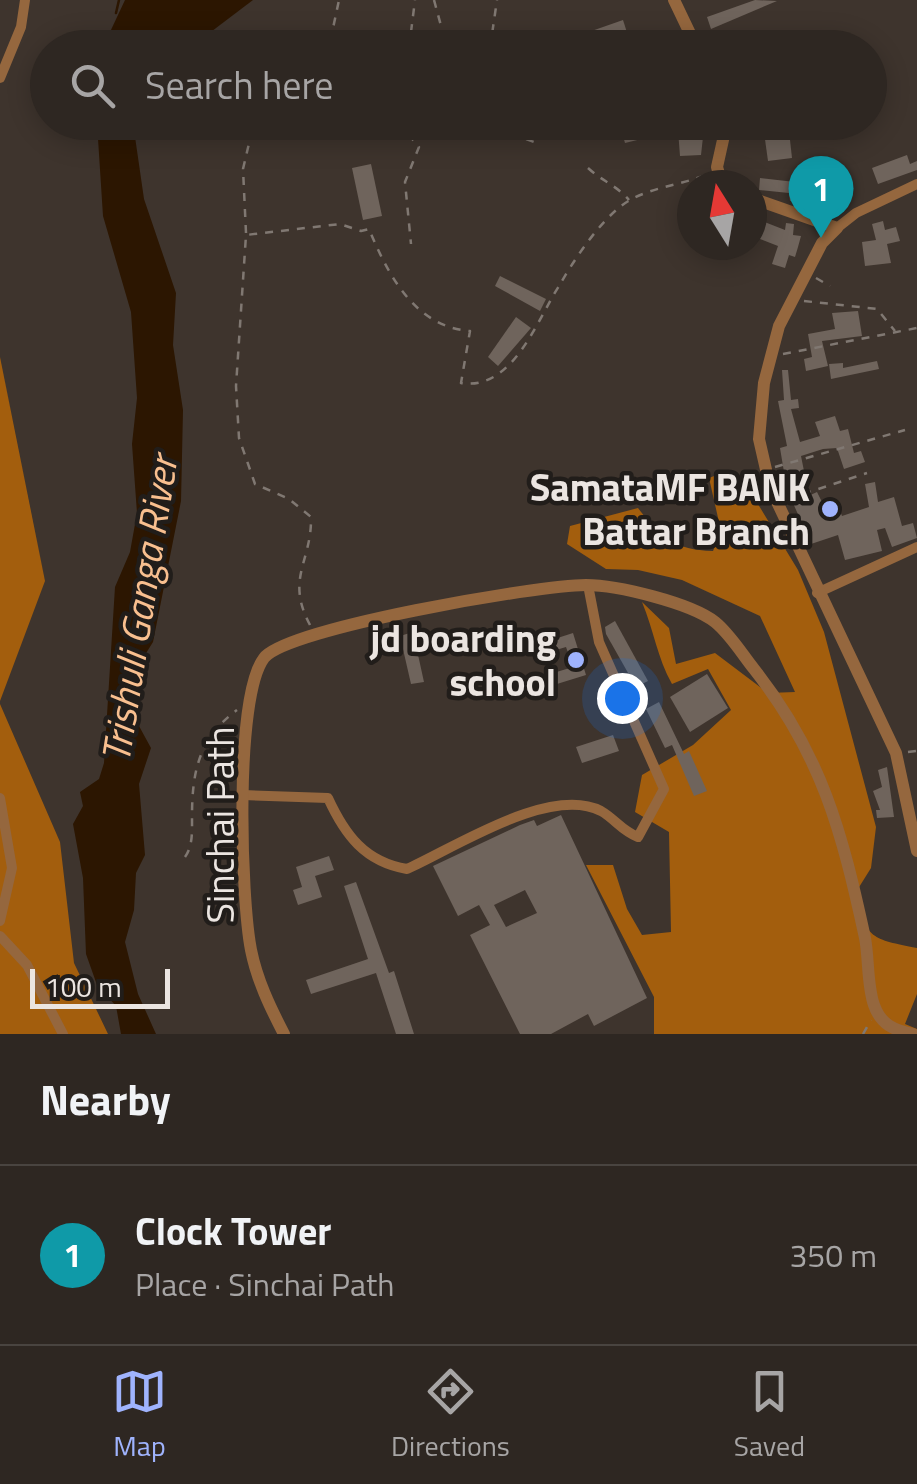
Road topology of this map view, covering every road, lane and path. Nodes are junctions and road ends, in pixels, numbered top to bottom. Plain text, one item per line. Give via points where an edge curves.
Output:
1 (25, 0) edge
2 (339, 0) edge
3 (416, 0) edge
4 (434, 0) edge
5 (497, 0) edge
6 (674, 0) edge
7 (333, 30) edge
8 (412, 30) edge
9 (442, 30) edge
10 (493, 30) edge
11 (688, 30) edge
12 (0, 78) edge
13 (250, 140) edge
14 (414, 140) edge
15 (724, 140) edge
16 (717, 167) junction
17 (588, 168) dead end
18 (718, 170) edge
19 (917, 184) edge
20 (630, 201) junction
21 (767, 203) edge
22 (836, 228) junction
23 (246, 235) junction
24 (411, 244) dead end
25 (806, 272) junction
26 (830, 286) dead end
27 (792, 300) junction
28 (917, 328) edge
29 (895, 331) junction
30 (772, 351) junction
31 (906, 430) dead end
32 (764, 469) junction
33 (867, 474) dead end
34 (777, 503) junction
35 (917, 547) edge
36 (588, 585) junction
37 (818, 593) junction
38 (318, 634) junction
39 (250, 700) junction
40 (243, 796) junction
41 (0, 798) edge
42 (917, 851) edge
43 (185, 857) dead end
44 (0, 921) edge
45 (0, 936) edge
46 (63, 1034) edge
47 (284, 1034) edge
48 (914, 1034) edge

1 - 12 street
2 - 7 path
3 - 8 path
4 - 9 path
5 - 10 path
6 - 11 street
13 - 23 path via 243,169
14 - 24 path via 419,146 405,182
15 - 16 street
16 - 18 street
16 - 20 path
17 - 20 path
19 - 22 street
20 - 23 path via 567,272 544,320 507,367 470,384 461,383 470,331 448,330 419,312 386,270 369,229 340,224
21 - 22 street
22 - 25 street
23 - 38 path via 236,355 240,438 255,484 311,517 298,594
25 - 26 path
25 - 27 street
27 - 29 path via 876,309
27 - 30 street
28 - 29 path
29 - 30 path via 801,352
30 - 32 street via 760,412
31 - 32 path
32 - 34 street
33 - 34 path
34 - 37 street
35 - 37 street
36 - 38 street, Sinchai Path via 470,600
36 - 40 street via 599,642 664,790 638,837 600,811 543,804 407,868 366,853 344,833 328,798
36 - 48 street, Sinchai Path via 696,610 718,624 779,700 831,798 865,939 874,1008 890,1028
37 - 42 street via 896,753
38 - 39 street, Sinchai Path via 272,649
39 - 40 street, Sinchai Path
39 - 43 path via 218,724 200,751
40 - 47 street, Sinchai Path via 250,944
41 - 44 street via 12,868
45 - 46 street via 28,965

